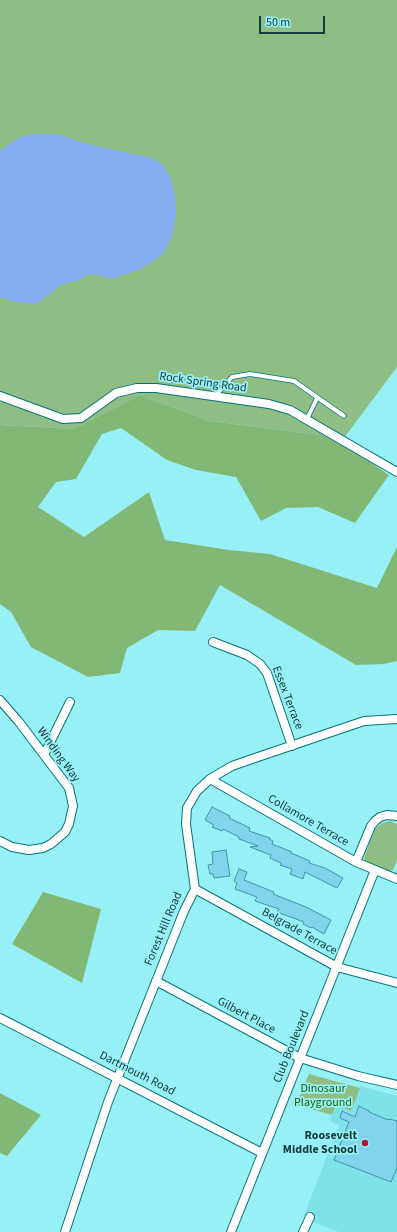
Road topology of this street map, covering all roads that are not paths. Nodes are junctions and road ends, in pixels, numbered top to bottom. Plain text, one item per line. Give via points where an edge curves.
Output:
1 (0, 396) edge
2 (214, 396) junction
3 (317, 398) junction
4 (344, 416) dead end
5 (307, 419) junction
6 (397, 472) edge
7 (213, 642) dead end
8 (0, 700) edge
9 (70, 702) dead end
10 (397, 719) edge
11 (292, 746) junction
12 (44, 755) junction
13 (210, 779) junction
14 (397, 816) edge
15 (0, 841) edge
16 (356, 862) junction
17 (375, 870) junction
18 (397, 878) edge
19 (195, 889) junction
20 (337, 967) junction
21 (156, 981) junction
22 (397, 983) edge
23 (0, 1018) edge
24 (300, 1058) junction
25 (118, 1078) junction
26 (397, 1085) edge
27 (262, 1153) junction
28 (310, 1217) dead end
29 (65, 1232) edge
30 (230, 1232) edge
31 (303, 1232) edge

1 - 2 street, Rock Spring Road via 63,419 80,418 116,393 137,388
2 - 3 lane via 232,377 250,374 294,381
2 - 5 street, Rock Spring Road via 269,404 290,410
3 - 4 lane
3 - 5 lane
5 - 6 street, Rock Spring Road
7 - 11 street, Essex Terrace via 247,655 260,664 267,673
8 - 12 street, Winding Way
9 - 12 street
10 - 11 street, Forest Hill Road via 364,721
11 - 13 street, Forest Hill Road via 232,766
12 - 15 street, Winding Way via 69,788 73,806 65,832 51,844 29,850
13 - 16 street, Collamore Terrace
13 - 19 street, Forest Hill Road via 197,791 187,808 186,824
14 - 16 street via 387,815 375,820
16 - 17 street, Collamore Terrace
17 - 18 street, Collamore Terrace
17 - 20 street, Club Boulevard
19 - 20 street, Belgrade Terrace
19 - 21 street, Forest Hill Road
20 - 22 street, Belgrade Terrace
20 - 24 street, Club Boulevard
21 - 24 street, Gilbert Place
21 - 25 street, Forest Hill Road
23 - 25 street, Dartmouth Road
24 - 26 street, Gilbert Place
24 - 27 street, Club Boulevard
25 - 27 street, Dartmouth Road
25 - 29 street, Forest Hill Road
27 - 30 street, Club Boulevard
28 - 31 street

